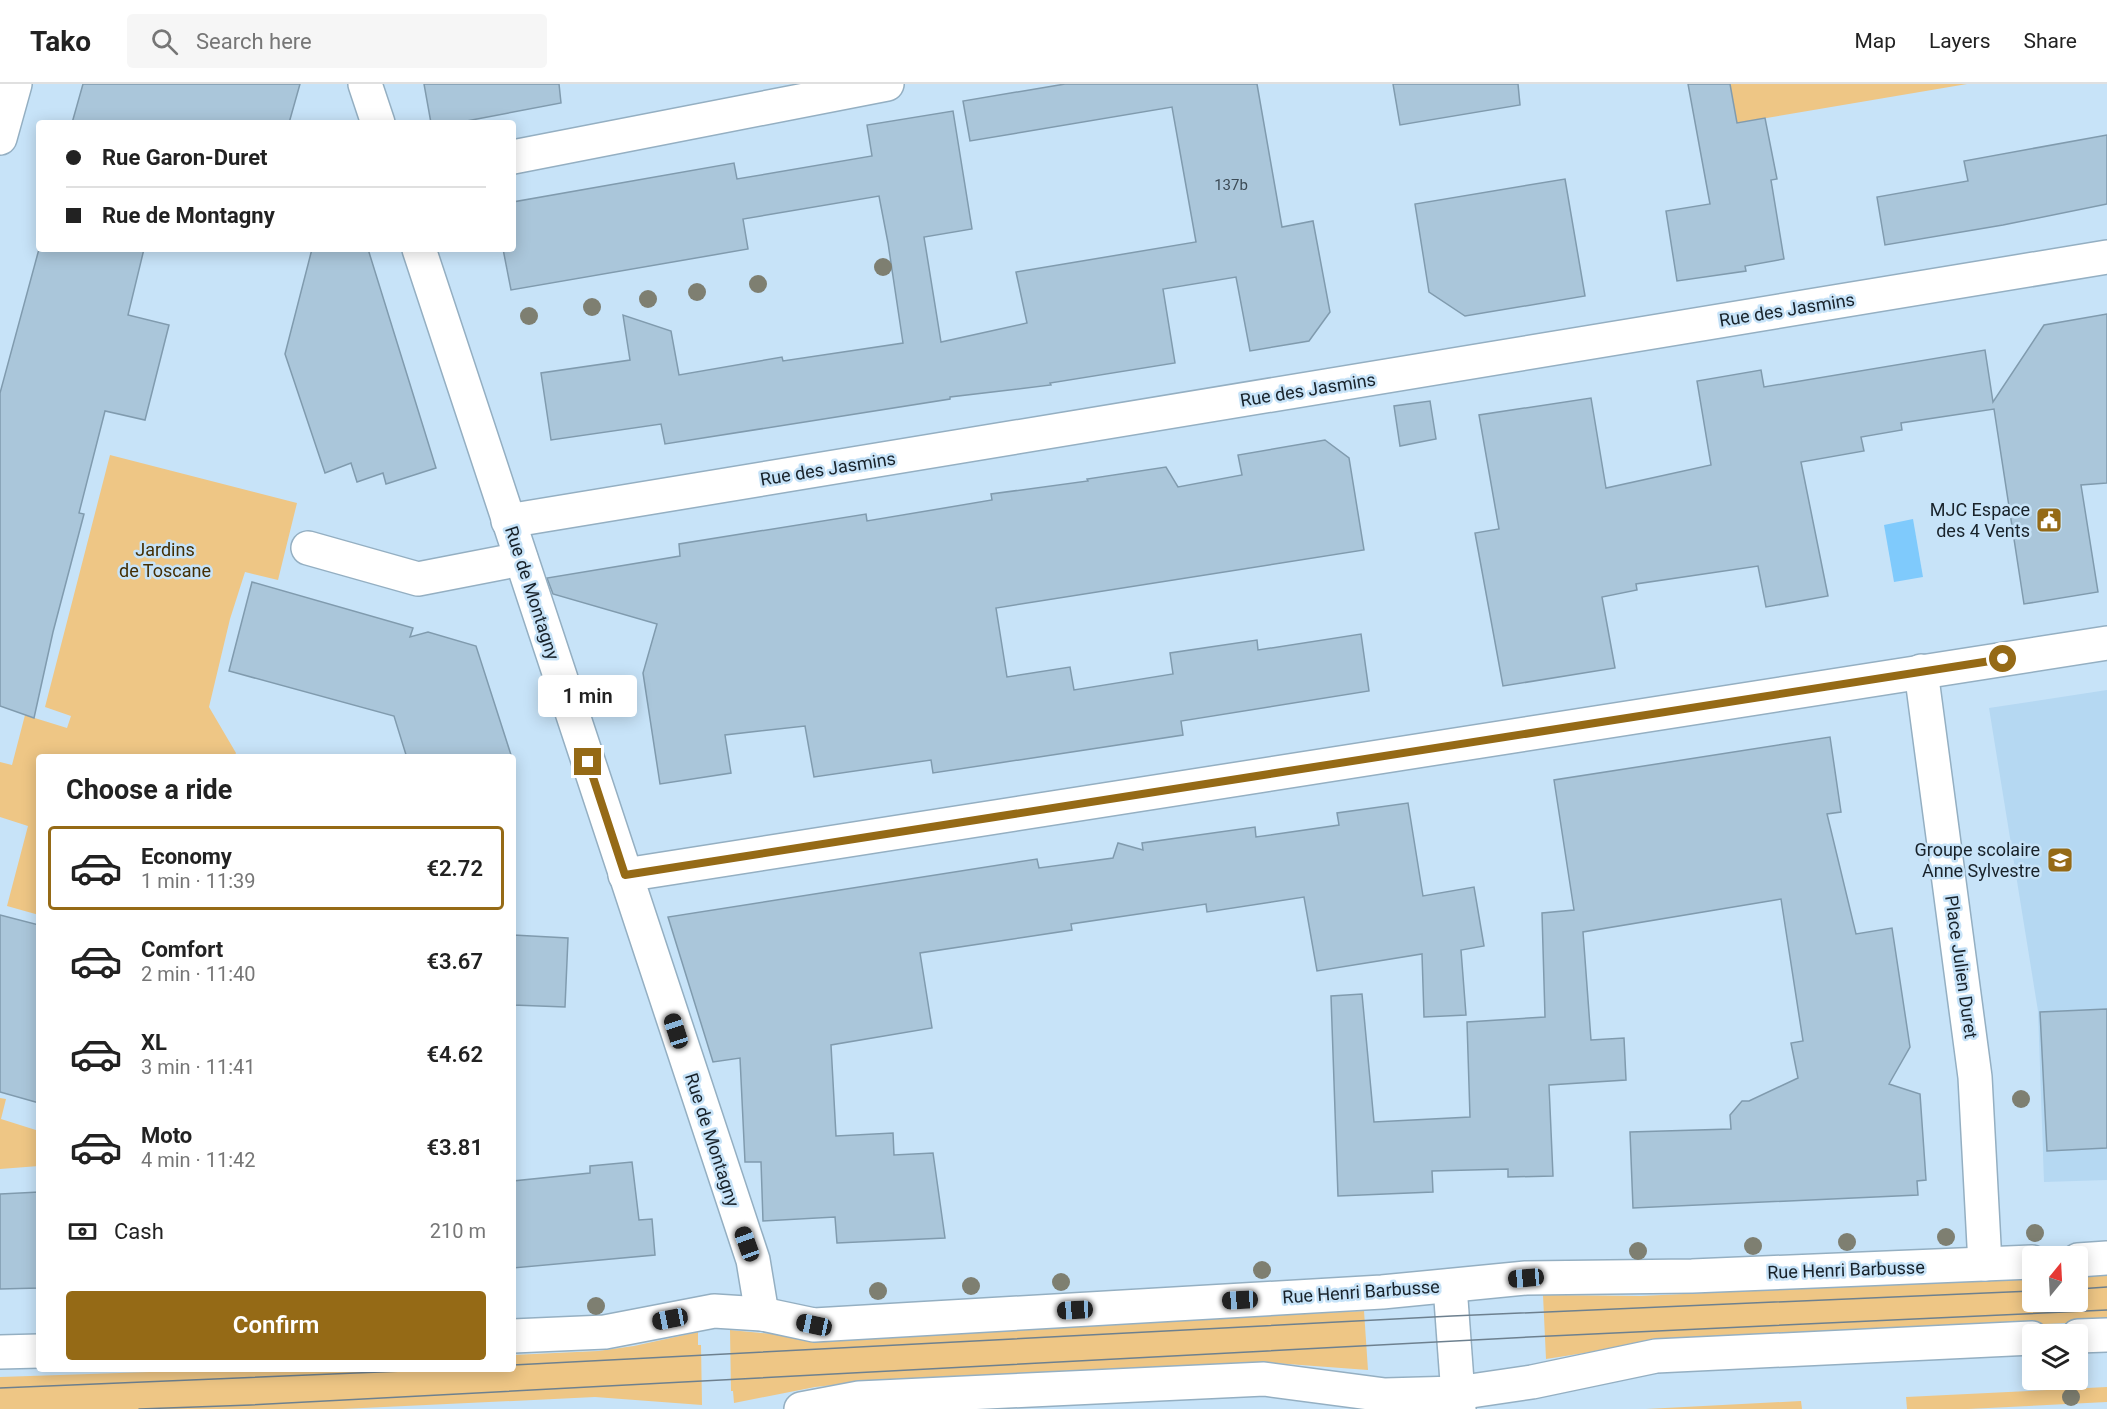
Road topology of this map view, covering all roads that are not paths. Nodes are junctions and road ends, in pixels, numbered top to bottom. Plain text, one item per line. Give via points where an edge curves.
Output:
1 (15, 84) edge
2 (365, 84) edge
3 (887, 84) edge
4 (377, 120) edge
5 (0, 138) edge
6 (516, 156) edge
7 (420, 252) edge
8 (2107, 257) edge
9 (508, 521) junction
10 (308, 548) dead end
11 (520, 559) junction
12 (2107, 643) edge
13 (1921, 671) junction
14 (625, 875) junction
15 (2107, 1258) edge
16 (2088, 1259) edge
17 (2022, 1262) edge
18 (1985, 1264) junction
19 (1450, 1286) junction
20 (762, 1314) junction
21 (2107, 1335) edge
22 (516, 1336) edge
23 (2088, 1336) edge
24 (2022, 1338) edge
25 (36, 1351) edge
26 (0, 1352) edge
27 (1458, 1401) edge
28 (801, 1409) edge

1 - 5 street
2 - 4 street
3 - 6 street
7 - 9 street, Rue de Montagny
8 - 9 street, Rue des Jasmins
9 - 11 street, Rue de Montagny
10 - 11 street via 418,579
11 - 14 street, Rue de Montagny
12 - 13 street
13 - 14 street
13 - 18 street, Place Julien Duret via 1975,1077
14 - 20 street, Rue de Montagny via 753,1260
15 - 16 street
17 - 18 street, Rue Henri Barbusse
18 - 19 street, Rue Henri Barbusse via 1692,1276 1560,1277
19 - 20 street, Rue Henri Barbusse via 814,1325
19 - 27 street
20 - 22 street, Rue Henri Barbusse via 714,1311 605,1332
21 - 23 street
24 - 27 street via 1656,1356
25 - 26 street
27 - 28 street via 1264,1379 859,1398

